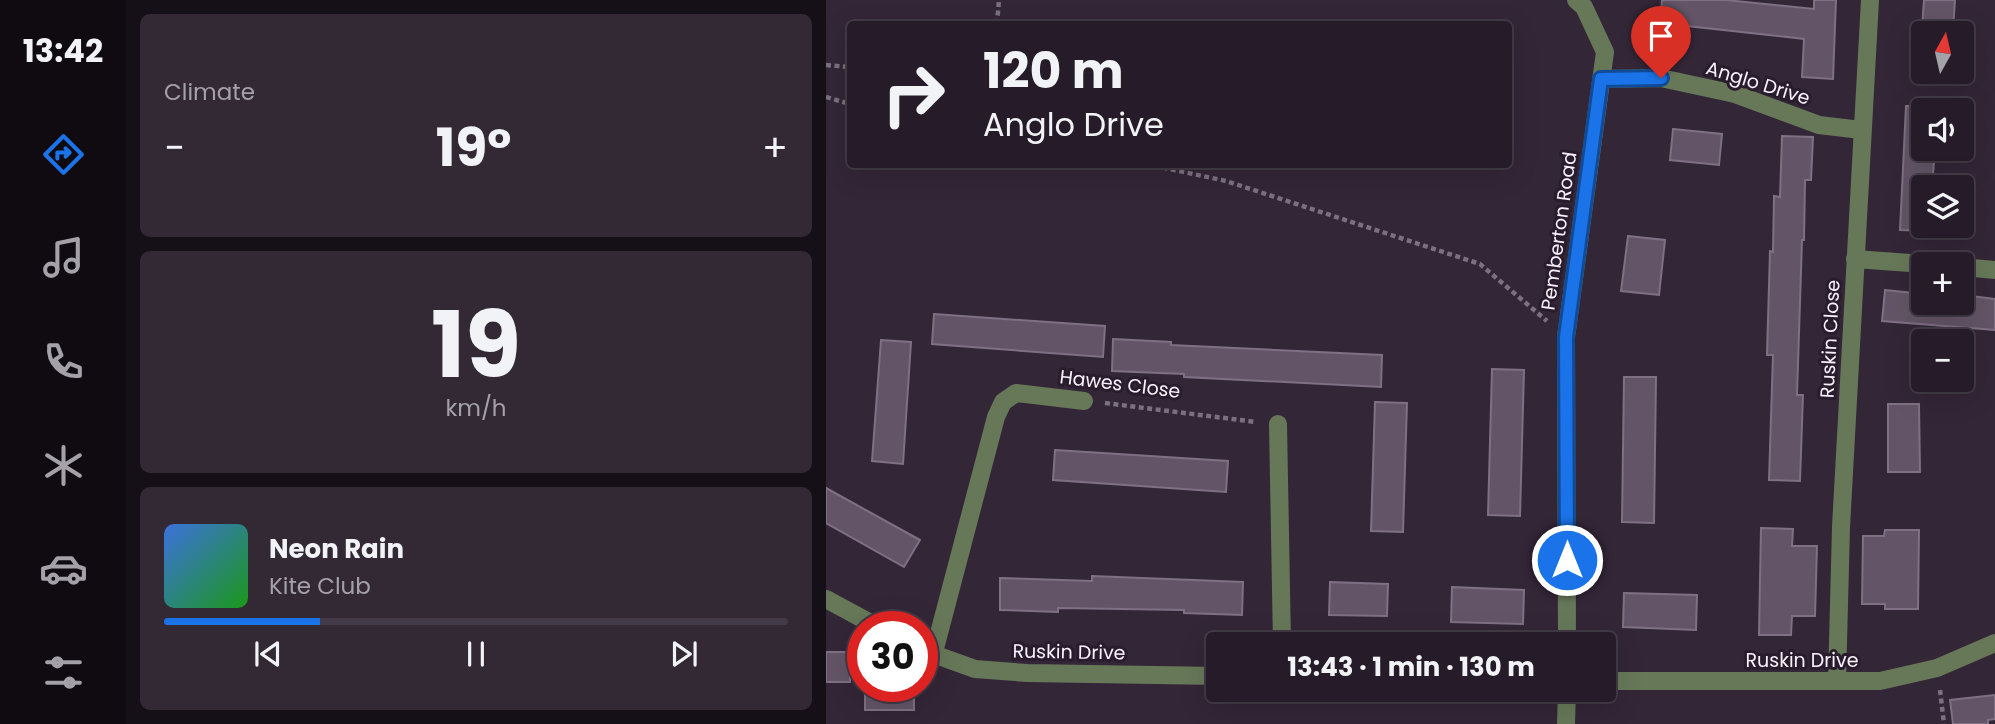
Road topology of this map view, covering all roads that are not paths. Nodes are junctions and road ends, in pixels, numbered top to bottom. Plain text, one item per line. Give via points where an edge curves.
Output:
1 (1577, 0) edge
2 (1870, 0) edge
3 (1601, 79) junction
4 (1861, 130) junction
5 (1855, 259) junction
6 (1911, 263) edge
7 (1974, 268) edge
8 (1995, 270) edge
9 (1084, 401) road end
10 (1278, 424) road end
11 (826, 599) edge
12 (848, 611) edge
13 (938, 618) edge
14 (1282, 632) edge
15 (1567, 632) edge
16 (1995, 643) edge
17 (938, 657) edge
18 (1206, 676) edge
19 (1616, 681) edge
20 (1837, 681) junction
21 (1567, 702) edge
22 (1566, 724) edge

1 - 3 street, Pemberton Road via 1605,52
2 - 4 street, Ruskin Close
3 - 4 street, Anglo Drive via 1661,78 1735,94 1819,125
3 - 15 street, Pemberton Road via 1566,337
4 - 5 street, Ruskin Close
5 - 6 street
5 - 20 street, Ruskin Close
7 - 8 street
9 - 13 street, Hawes Close via 1016,393 1003,402
10 - 14 street
11 - 12 street
16 - 20 street, Ruskin Drive via 1937,668 1880,681
17 - 18 street, Ruskin Drive via 975,670
19 - 20 street, Ruskin Drive
21 - 22 street

